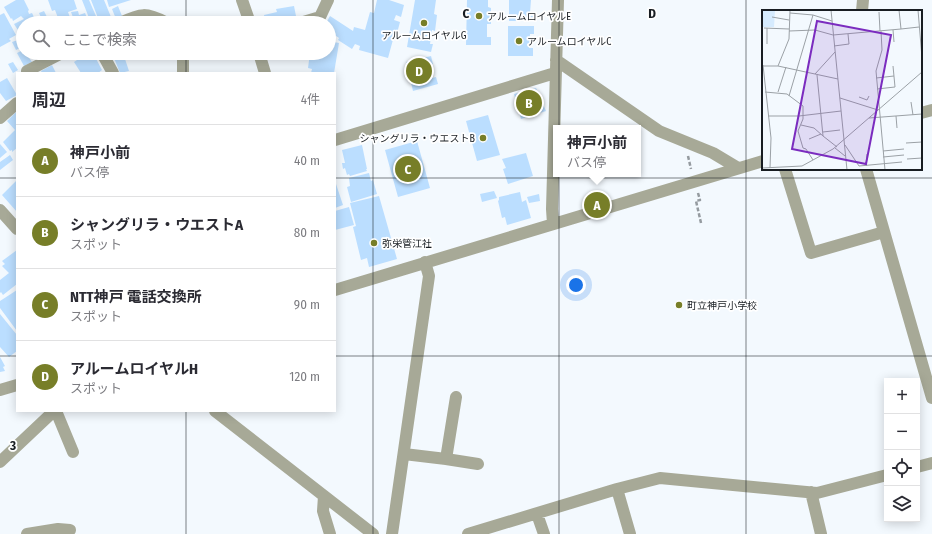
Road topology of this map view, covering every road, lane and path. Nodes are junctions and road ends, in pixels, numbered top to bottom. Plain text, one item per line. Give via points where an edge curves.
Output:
1 (242, 0) edge
2 (328, 0) edge
3 (558, 0) edge
4 (863, 0) edge
5 (862, 10) edge
6 (133, 16) edge
7 (152, 16) edge
8 (248, 16) edge
9 (320, 16) edge
10 (48, 60) edge
11 (106, 60) edge
12 (183, 60) edge
13 (261, 60) edge
14 (556, 60) junction
15 (27, 72) edge
16 (112, 72) edge
17 (183, 72) edge
18 (266, 72) edge
19 (555, 73) junction
20 (16, 104) edge
21 (932, 110) edge
22 (922, 113) edge
23 (0, 118) edge
24 (554, 125) edge
25 (336, 140) edge
26 (762, 161) edge
27 (553, 164) edge
28 (738, 168) junction
29 (785, 170) edge
30 (866, 170) edge
31 (699, 194) dead end
32 (0, 210) edge
33 (701, 223) dead end
34 (554, 224) junction
35 (16, 227) edge
36 (884, 232) junction
37 (426, 262) junction
38 (336, 288) edge
39 (16, 385) edge
40 (0, 390) edge
41 (456, 397) dead end
42 (932, 398) edge
43 (54, 412) edge
44 (55, 412) edge
45 (216, 412) edge
46 (73, 452) dead end
47 (404, 454) junction
48 (446, 458) junction
49 (0, 462) edge
50 (932, 463) edge
51 (478, 464) dead end
52 (920, 466) edge
53 (884, 476) edge
54 (617, 489) junction
55 (811, 492) junction
56 (324, 496) junction
57 (537, 514) junction
58 (70, 530) dead end
59 (27, 534) edge
60 (330, 534) edge
61 (373, 534) edge
62 (392, 534) edge
63 (468, 534) edge
64 (544, 534) edge
65 (630, 534) edge
66 (821, 534) edge

1 - 8 street
2 - 9 street
3 - 14 street
4 - 5 street
6 - 7 street
10 - 15 street
11 - 16 street
12 - 17 street
13 - 18 street
14 - 19 street
14 - 28 street via 659,131 713,153
19 - 24 street
19 - 25 street
20 - 23 street
21 - 22 street
26 - 28 street
27 - 34 street
28 - 34 street
29 - 36 street via 811,254
30 - 36 street
31 - 33 path via 700,200 696,201
32 - 35 street
34 - 37 street
36 - 42 street
37 - 38 street
37 - 47 street via 429,276
39 - 40 street
41 - 48 street
43 - 49 street
44 - 46 street
45 - 56 street
47 - 48 street
47 - 62 street
48 - 51 street
50 - 52 street
53 - 55 street via 817,493
54 - 55 street via 660,478
54 - 57 street
54 - 65 street
55 - 66 street
56 - 60 street via 323,511
56 - 61 street
57 - 63 street
57 - 64 street
58 - 59 street via 58,529

